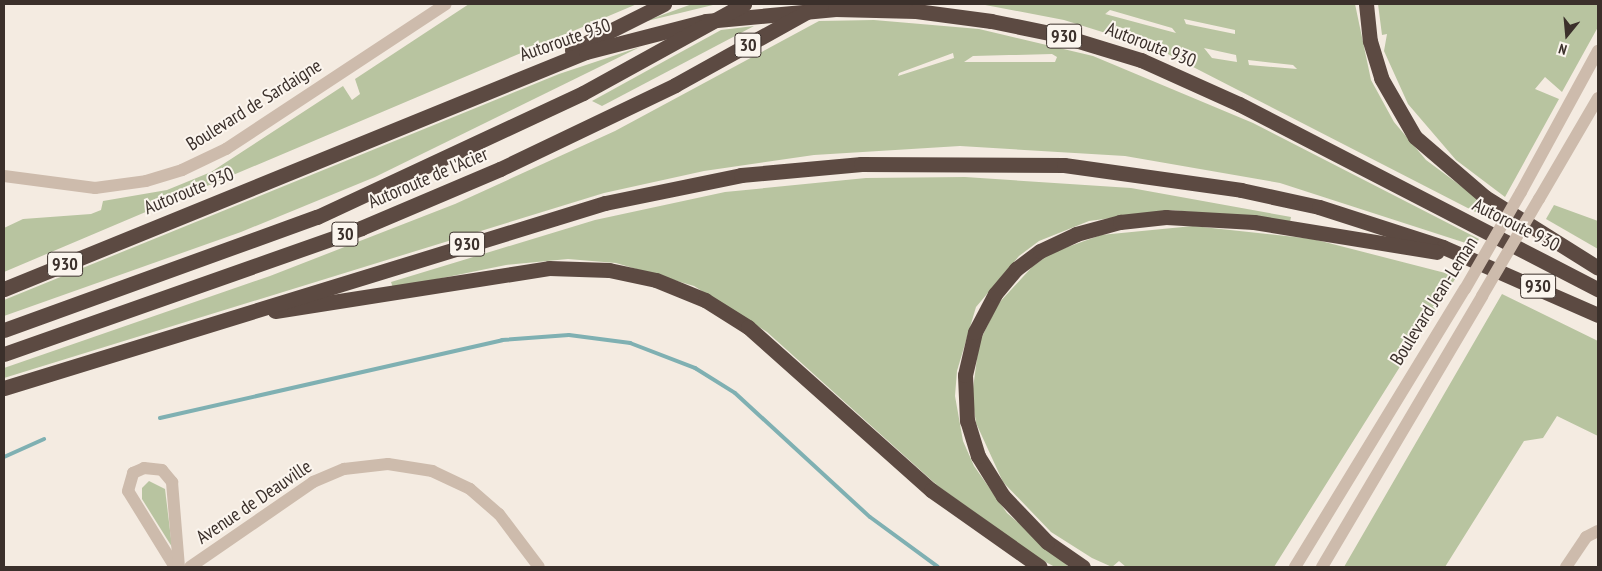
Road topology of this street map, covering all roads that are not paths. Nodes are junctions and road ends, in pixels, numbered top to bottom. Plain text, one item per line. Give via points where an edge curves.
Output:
1 (446, 4) edge
2 (664, 4) edge
3 (744, 4) edge
4 (821, 4) edge
5 (1366, 4) edge
6 (1598, 51) edge
7 (538, 70) junction
8 (1598, 98) edge
9 (4, 176) edge
10 (1476, 259) junction
11 (1598, 268) edge
12 (4, 289) edge
13 (1598, 289) edge
14 (1598, 315) edge
15 (231, 317) junction
16 (4, 330) edge
17 (4, 354) edge
18 (4, 388) edge
19 (1598, 531) edge
20 (175, 567) edge
21 (179, 567) edge
22 (190, 567) edge
23 (539, 567) edge
24 (1040, 567) edge
25 (1083, 567) edge
26 (1295, 567) edge
27 (1322, 567) edge
28 (1566, 567) edge

1 - 9 street, Boulevard de Sardaigne via 231,146 182,170 146,181 95,188
2 - 7 highway via 626,19
3 - 16 highway, Autoroute de l'Acier / 30, bridge via 583,93 317,217
4 - 17 highway, Autoroute de l'Acier / 30, bridge via 675,85 563,140 383,219
5 - 11 highway via 1370,41 1381,78 1415,136 1485,197
6 - 26 street, Boulevard Jean-Leman, bridge via 1465,289
7 - 12 highway, Autoroute 930 / 930
7 - 13 highway, Autoroute 930 / 930 via 663,31 772,13 909,11 1026,27 1110,49 1206,88
8 - 27 street, Boulevard Jean-Leman, bridge
10 - 14 highway, 930
10 - 15 highway, 930 via 1318,207 1186,180 1012,162 877,163 741,175 605,202
10 - 25 highway via 1270,224 1188,217 1097,227 1032,256 1002,285 978,324 965,375 966,421 978,456 1003,496 1047,542
15 - 18 highway, 930
15 - 24 highway via 544,268 598,269 656,280 705,300 748,326 931,490
19 - 28 street via 1586,537
20 - 21 street via 128,491 133,473 144,468 162,470 172,482
22 - 23 street, Avenue de Deauville via 313,482 344,469 388,464 421,468 470,489 503,518

